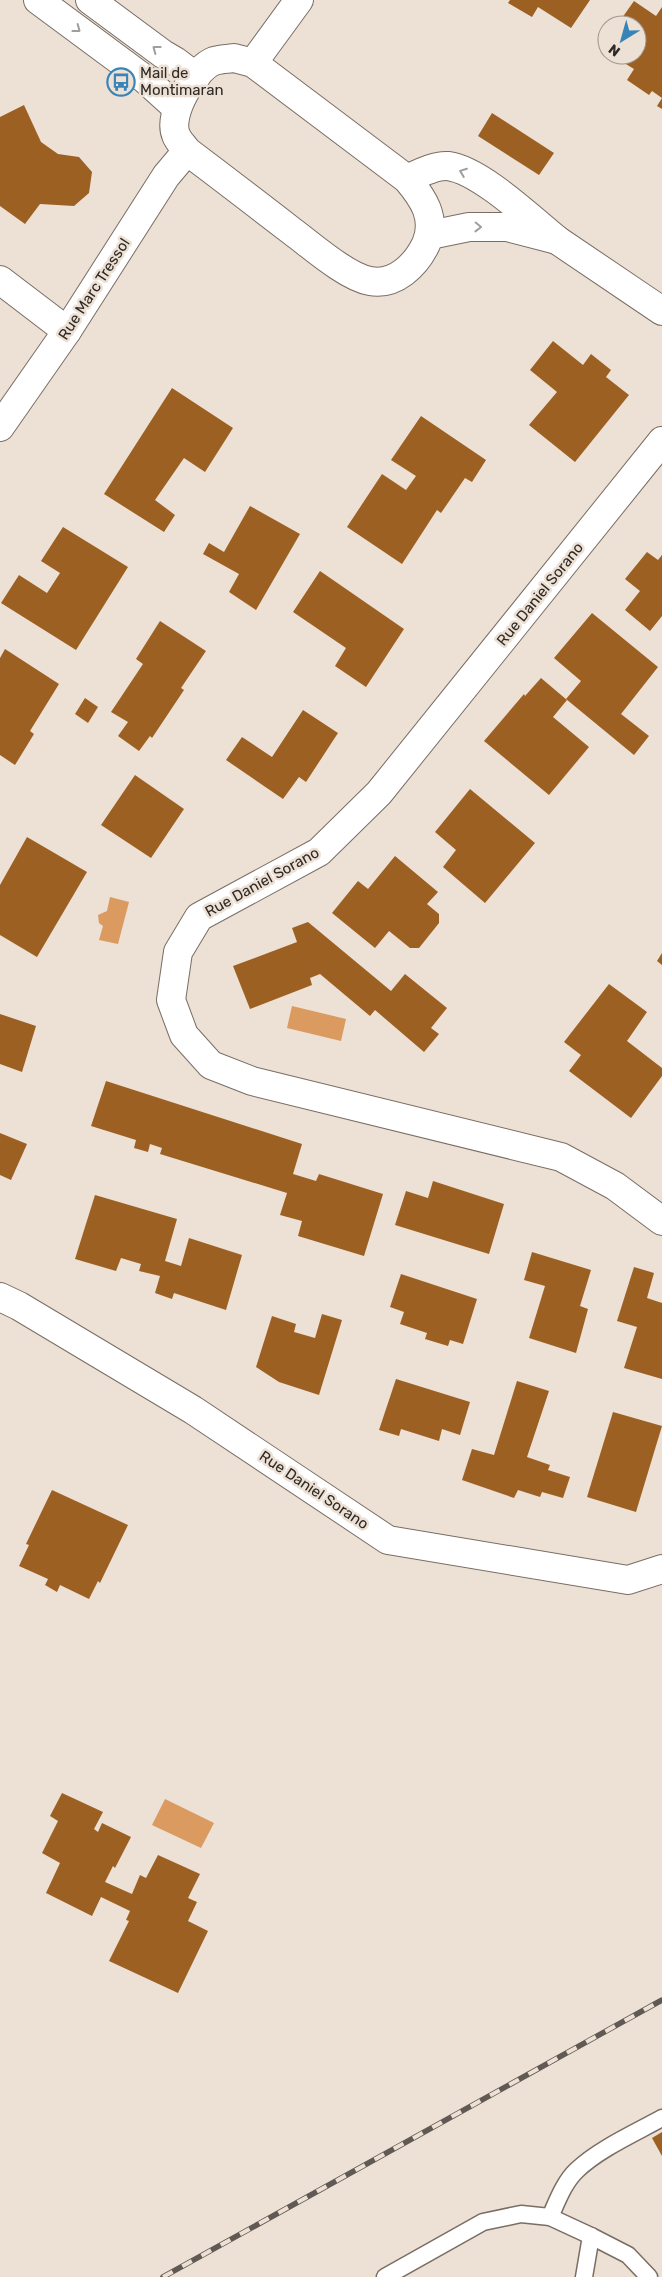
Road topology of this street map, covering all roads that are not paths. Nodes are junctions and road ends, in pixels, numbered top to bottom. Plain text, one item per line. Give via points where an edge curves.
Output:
1 (38, 0) edge
2 (90, 0) edge
3 (299, 0) edge
4 (253, 64) junction
5 (196, 76) junction
6 (177, 108) junction
7 (187, 151) junction
8 (407, 179) junction
9 (430, 235) junction
10 (557, 240) junction
11 (0, 280) edge
12 (662, 311) edge
13 (67, 331) junction
14 (0, 427) edge
15 (662, 441) edge
16 (662, 1221) edge
17 (0, 1298) edge
18 (662, 1569) edge
19 (662, 2118) edge
20 (550, 2217) junction
21 (591, 2236) junction
22 (385, 2277) edge
23 (584, 2277) edge
24 (649, 2277) edge

1 -> 6 street via 146,80
5 -> 2 street
3 - 4 street
4 - 5 street via 234,58 214,61
4 - 8 street
5 - 6 street
6 - 7 street via 173,119 176,136
7 - 9 street via 338,266 370,281 394,279 410,267
7 - 13 street, Rue Marc Tressol via 166,176
8 - 9 street via 428,209
10 -> 8 street via 504,196 468,173 447,166
9 -> 10 street via 469,227 506,227
10 - 12 street
11 - 13 street
13 - 14 street, Rue Marc Tressol
15 - 16 street, Rue Daniel Sorano via 379,793 319,852 199,917 178,952 171,1000 184,1035 211,1065 252,1081 561,1157 615,1186
17 - 18 street, Rue Daniel Sorano via 19,1306 193,1410 388,1540 628,1580
19 - 20 lane via 606,2149 576,2171
20 - 21 lane
20 - 22 lane via 521,2214 483,2222
21 - 23 lane
21 - 24 lane via 628,2255

